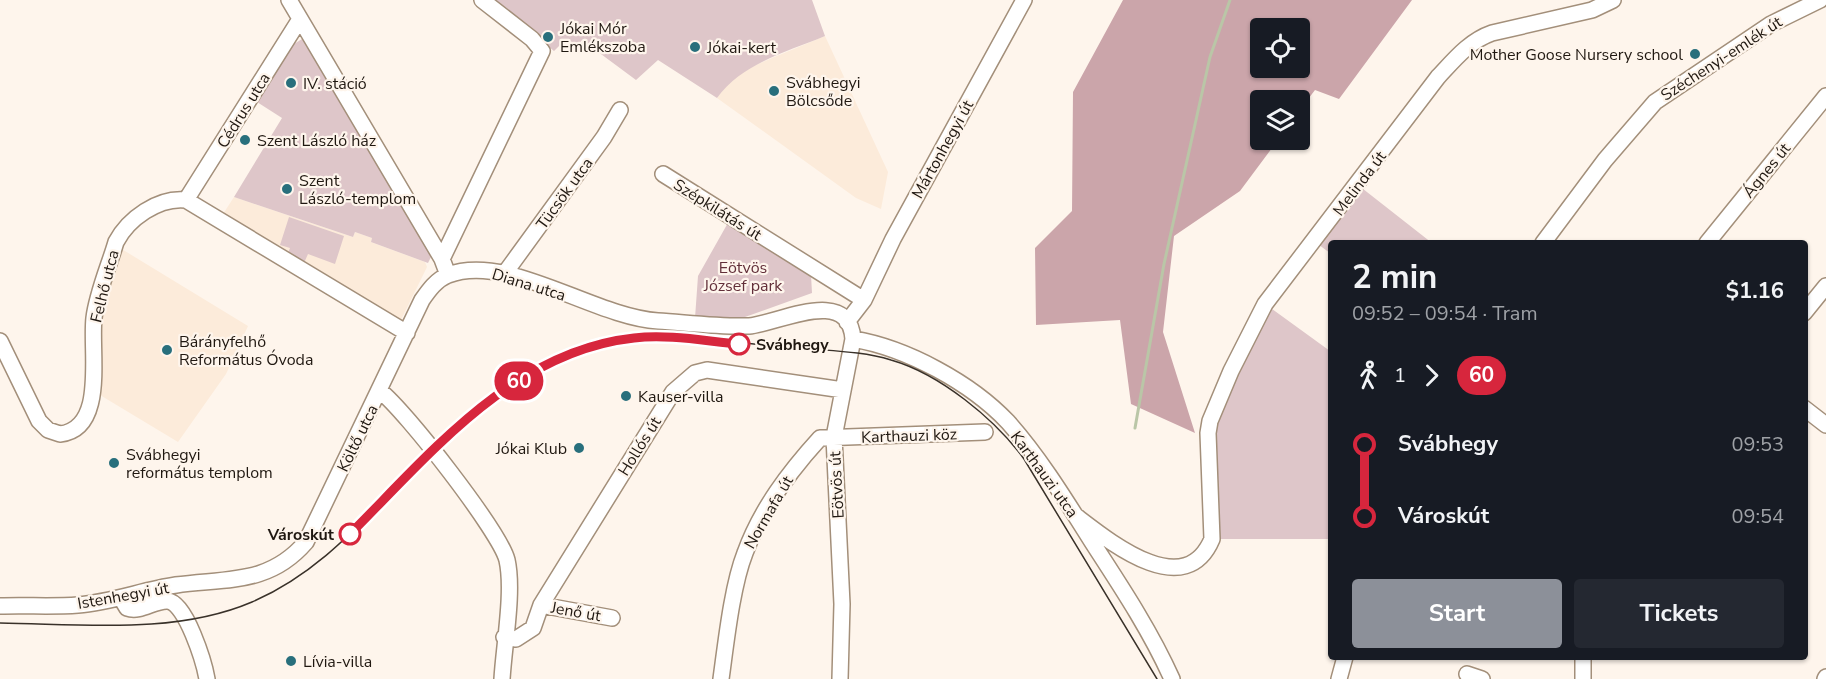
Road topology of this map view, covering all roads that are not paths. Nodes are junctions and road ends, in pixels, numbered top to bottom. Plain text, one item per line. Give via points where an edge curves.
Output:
1 (289, 0) edge
2 (482, 0) edge
3 (1024, 0) edge
4 (1613, 0) edge
5 (1820, 0) edge
6 (300, 19) junction
7 (1826, 96) edge
8 (620, 110) dead end
9 (663, 174) dead end
10 (186, 200) junction
11 (1546, 240) edge
12 (1709, 240) edge
13 (442, 259) junction
14 (505, 273) junction
15 (448, 275) junction
16 (1826, 286) edge
17 (864, 300) junction
18 (1808, 308) edge
19 (847, 322) junction
20 (407, 333) junction
21 (854, 339) junction
22 (0, 341) edge
23 (843, 390) junction
24 (381, 391) junction
25 (1808, 411) edge
26 (1826, 425) edge
27 (985, 432) dead end
28 (834, 437) junction
29 (1076, 516) junction
30 (245, 578) joint
31 (121, 598) junction
32 (541, 605) junction
33 (0, 606) edge
34 (612, 618) dead end
35 (504, 637) junction
36 (1344, 660) edge
37 (1583, 660) edge
38 (1467, 674) dead end
39 (208, 677) edge
40 (502, 679) edge
41 (721, 679) edge
42 (840, 679) edge
43 (1172, 679) edge
44 (1339, 679) edge
45 (1482, 679) edge
46 (1583, 679) edge

1 - 6 street
2 - 13 street via 542,51
3 - 17 street, Mártonhegyi út via 893,239
4 - 29 street, Melinda út via 1592,10 1492,33 1463,50 1438,77 1265,304 1210,421 1212,539 1198,562 1188,567 1169,567 1119,549
5 - 11 street, Széchenyi-emlék út via 1771,24 1655,102 1605,160
6 - 10 street, Cédrus utca
6 - 13 street
7 - 12 street, Ágnes út
8 - 14 street, Tücsök utca
9 - 17 street, Szépkilátás út
10 - 20 street
10 - 22 street, Felhő utca via 154,206 122,231 116,242 94,315 92,395 80,428 60,434 43,426
13 - 15 street
14 - 15 street, Diana utca via 479,270
14 - 19 street, Diana utca via 639,319 751,326 824,310 844,317
15 - 20 street, Költő utca via 422,300
16 - 18 street
17 - 19 street
19 - 21 street
20 - 24 street, Költő utca
21 - 23 street, Eötvös út
21 - 29 street, Karthauzi utca via 909,355 979,397 1007,422
23 - 28 street, Eötvös út
23 - 32 street, Hollós út via 719,370 695,373 686,379 673,392
24 - 30 street, Költő utca via 306,542 287,562
24 - 35 street via 493,530 503,549 509,572
25 - 26 street
27 - 28 street, Karthauzi köz
28 - 41 street, Normafa út via 820,438 794,468 744,554
28 - 42 street, Eötvös út via 842,604
29 - 43 street, Karthauzi utca via 1149,634
30 - 31 street, Istenhegyi út via 178,585
31 - 33 street, Istenhegyi út via 77,605
31 - 39 street via 133,610 167,601 176,604
32 - 34 street, Jenő út
32 - 35 street, Hollós út via 533,628 516,639
35 - 40 street
36 - 44 street
37 - 46 street
38 - 45 street

